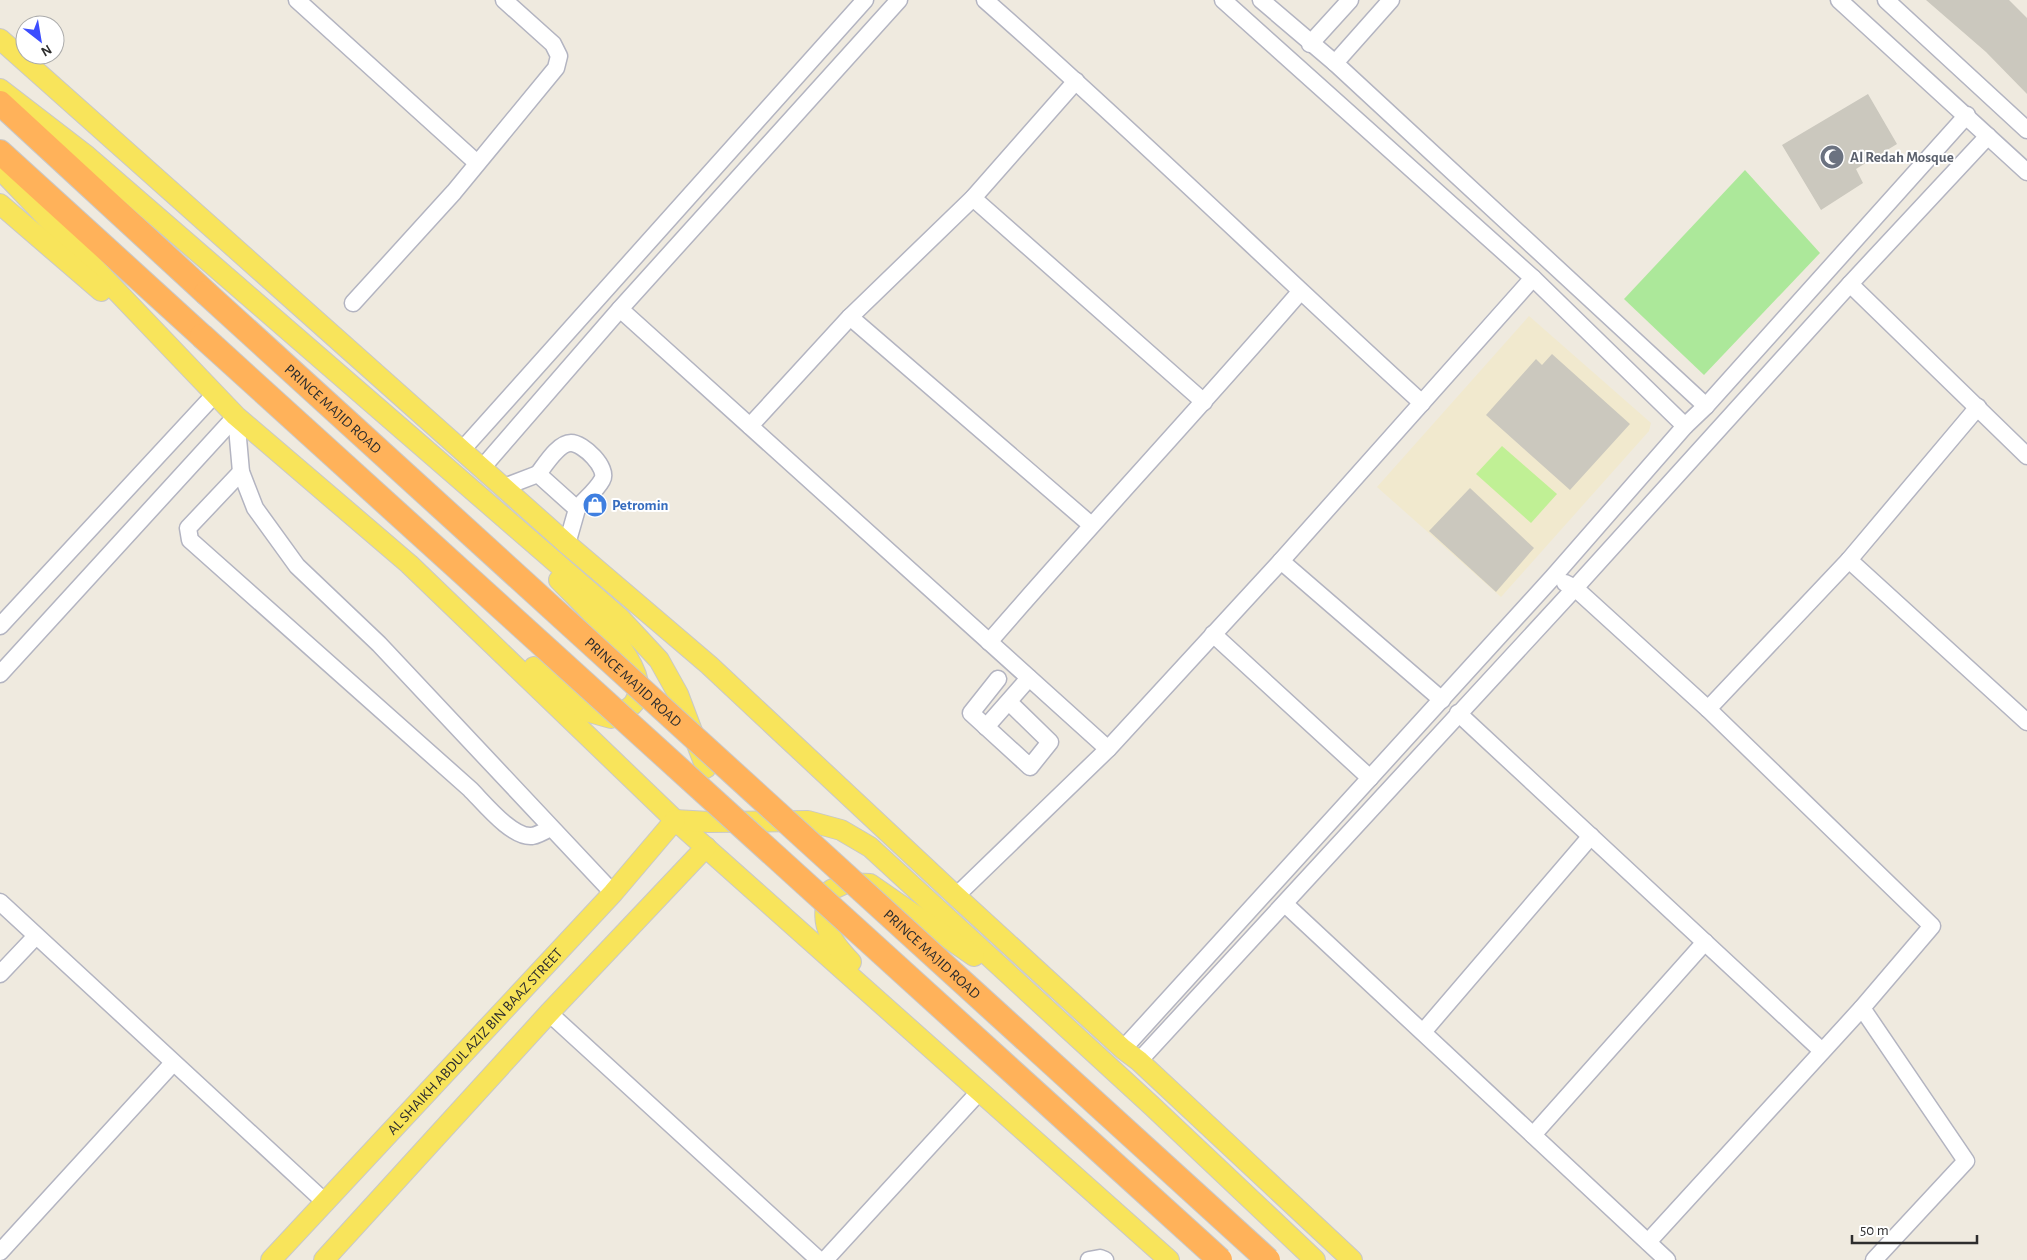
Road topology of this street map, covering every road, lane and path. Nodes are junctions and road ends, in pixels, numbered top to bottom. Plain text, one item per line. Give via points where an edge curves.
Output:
1 (297, 0) edge
2 (504, 0) edge
3 (865, 0) edge
4 (899, 0) edge
5 (985, 0) edge
6 (1223, 0) edge
7 (1261, 0) edge
8 (1350, 0) edge
9 (1391, 0) edge
10 (1839, 0) edge
11 (1886, 0) edge
12 (0, 38) edge
13 (1310, 44) junction
14 (15, 52) edge
15 (1335, 63) junction
16 (29, 65) edge
17 (30, 65) edge
18 (1076, 81) junction
19 (0, 89) edge
20 (0, 103) edge
21 (764, 112) junction
22 (1967, 115) junction
23 (783, 128) junction
24 (2027, 130) edge
25 (1988, 136) junction
26 (0, 152) edge
27 (477, 164) junction
28 (0, 169) edge
29 (2027, 172) edge
30 (973, 198) junction
31 (0, 204) edge
32 (1533, 278) junction
33 (1850, 284) junction
34 (1300, 292) junction
35 (353, 303) dead end
36 (620, 309) junction
37 (850, 317) junction
38 (302, 341) junction
39 (187, 366) junction
40 (215, 394) junction
41 (1204, 402) junction
42 (1422, 403) junction
43 (1706, 406) junction
44 (1978, 407) junction
45 (236, 416) junction
46 (750, 426) junction
47 (1685, 426) junction
48 (462, 450) junction
49 (2027, 456) edge
50 (482, 468) junction
51 (241, 472) junction
52 (538, 474) junction
53 (504, 487) junction
54 (482, 499) junction
55 (577, 510) junction
56 (1090, 524) junction
57 (567, 544) junction
58 (1849, 560) junction
59 (1282, 561) junction
60 (409, 564) junction
61 (1554, 577) junction
62 (1575, 588) junction
63 (0, 626) edge
64 (1213, 634) junction
65 (989, 642) junction
66 (0, 674) edge
67 (1030, 678) junction
68 (998, 679) dead end
69 (1442, 700) junction
70 (1009, 702) junction
71 (1708, 709) junction
72 (1458, 713) junction
73 (2027, 722) edge
74 (986, 728) junction
75 (1108, 749) junction
76 (706, 768) junction
77 (1370, 778) junction
78 (675, 820) junction
79 (709, 822) junction
80 (550, 828) junction
81 (1591, 836) junction
82 (706, 847) junction
83 (613, 893) junction
84 (956, 896) junction
85 (0, 902) edge
86 (1285, 904) junction
87 (36, 936) junction
88 (1705, 942) junction
89 (0, 974) edge
90 (1035, 998) junction
91 (1862, 1008) junction
92 (549, 1013) junction
93 (1423, 1032) junction
94 (1123, 1049) junction
95 (1822, 1051) junction
96 (1139, 1061) junction
97 (173, 1063) junction
98 (964, 1078) junction
99 (979, 1092) junction
100 (1533, 1135) junction
101 (325, 1202) junction
102 (1265, 1212) junction
103 (1648, 1242) junction
104 (0, 1252) edge
105 (271, 1260) edge
106 (324, 1260) edge
107 (819, 1260) edge
108 (825, 1260) edge
109 (1090, 1260) edge
110 (1105, 1260) edge
111 (1169, 1260) edge
112 (1220, 1260) edge
113 (1268, 1260) edge
114 (1315, 1260) edge
115 (1321, 1260) edge
116 (1352, 1260) edge
117 (1667, 1260) edge
118 (1874, 1260) edge

1 - 27 street
2 - 27 street via 553,44 559,56 556,68
3 - 21 street
4 - 23 street
5 - 18 street
6 - 32 street
7 - 13 street
8 - 13 street
9 - 15 street
10 - 22 street
11 - 24 street
12 - 14 main road
13 - 15 street
15 - 43 street
16 - 38 main road
17 - 48 main road
18 - 30 street
18 - 34 street
19 - 38 main road via 86,156
20 - 113 highway, PRINCE MAJID ROAD, bridge
21 - 23 street
21 - 48 street
22 - 25 street
22 - 43 street
23 - 36 street
25 - 29 street
25 - 33 street
26 - 112 highway, bridge
27 - 35 street
28 - 39 main road
30 - 37 street
30 - 41 street
31 - 39 main road
32 - 42 street
32 - 47 street
33 - 44 street
33 - 62 street
34 - 41 street
34 - 42 street
36 - 46 street
36 - 50 street
37 - 46 street
37 - 56 street
38 - 54 main road
39 - 40 main road
40 - 45 main road
40 - 63 street
41 - 56 street
42 - 59 street
43 - 47 street
44 - 49 street
44 - 58 street
45 - 51 street
45 - 60 main road
45 - 66 street
46 - 65 street
47 - 61 street
48 - 50 main road
50 - 53 main road
51 - 80 street via 255,508 297,566 379,644
51 - 80 street via 188,528 190,540 512,830 532,836
52 - 53 street
52 - 55 street
52 - 55 street via 560,448 570,443 578,445 600,464 604,472 602,480
53 - 57 main road
54 - 60 main road via 619,644 636,670 638,692 634,703 611,718 586,711
54 - 76 main road via 620,618 659,660 678,694
55 - 57 street
56 - 65 street
57 - 76 main road via 657,635 680,670 699,712
57 - 84 main road via 709,665
58 - 71 street
58 - 73 street
59 - 64 street
59 - 69 street
60 - 78 main road
61 - 62 street
61 - 69 street
62 - 71 street
62 - 72 street
64 - 75 street
64 - 77 street
65 - 67 street
67 - 70 street
67 - 75 street
68 - 74 street via 970,713
69 - 77 street
70 - 74 street
70 - 74 street via 1050,742 1032,766 1028,766
71 - 91 street via 1932,926
72 - 81 street
72 - 86 street
75 - 84 street
76 - 79 main road
77 - 94 street
78 - 79 main road
78 - 82 main road
78 - 83 main road, AL SHAIKH ABDUL AZIZ BIN BAAZ STREET
79 - 82 main road
79 - 90 main road via 808,821 841,830 870,847
80 - 83 street
81 - 88 street
81 - 93 street
82 - 92 main road
82 - 98 main road
83 - 101 main road, AL SHAIKH ABDUL AZIZ BIN BAAZ STREET
84 - 94 main road
85 - 87 street
86 - 93 street
86 - 96 street
87 - 89 street
87 - 97 street
88 - 95 street
88 - 100 street
90 - 98 main road via 870,884 846,883 831,890 825,913 827,932 835,945
90 - 102 main road
91 - 95 street
91 - 118 street via 1966,1161
92 - 106 main road
92 - 107 street
93 - 100 street
94 - 96 main road
95 - 103 street
96 - 116 main road
97 - 101 street
97 - 104 street
98 - 99 main road
99 - 108 street
99 - 111 main road
100 - 103 street
101 - 105 main road, AL SHAIKH ABDUL AZIZ BIN BAAZ STREET
102 - 114 main road
102 - 115 main road
103 - 117 street
109 - 110 street

